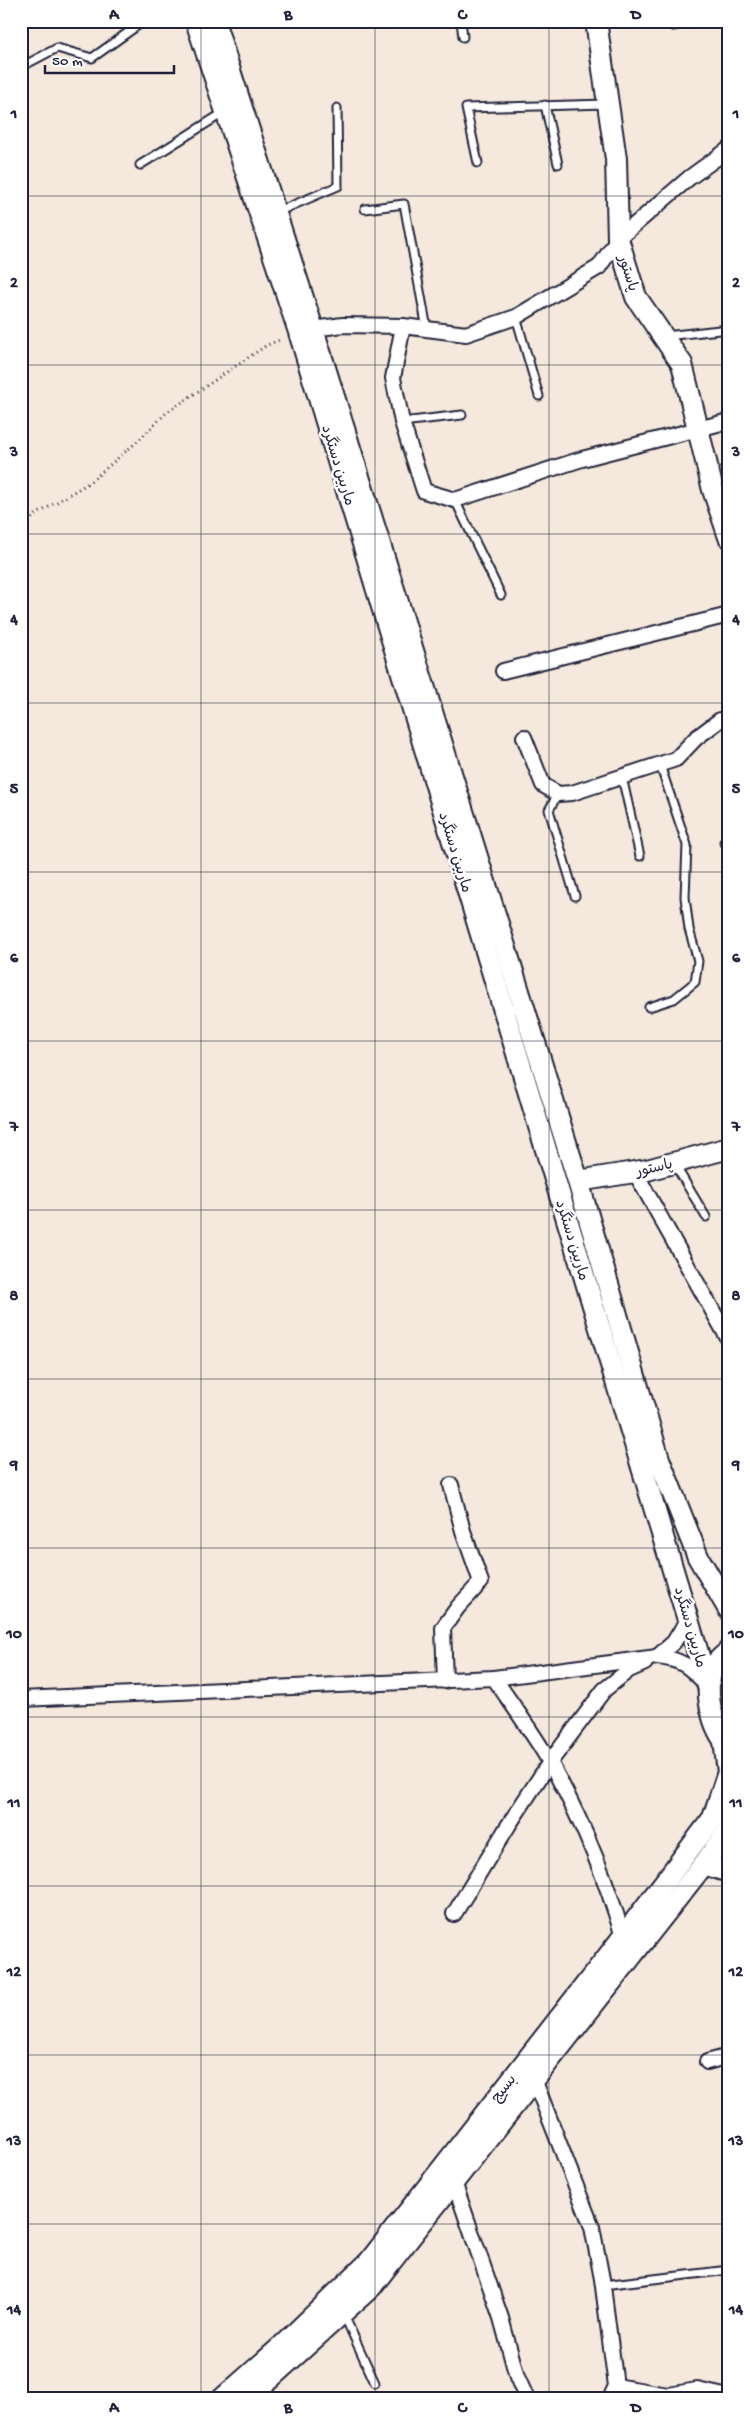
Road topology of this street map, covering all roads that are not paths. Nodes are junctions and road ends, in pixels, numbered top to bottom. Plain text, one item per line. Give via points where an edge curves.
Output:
1 (144, 21) edge
2 (196, 21) edge
3 (214, 21) edge
4 (461, 21) edge
5 (596, 21) edge
6 (696, 21) edge
7 (673, 26) dead end
8 (462, 37) dead end
9 (21, 67) edge
10 (608, 104) junction
11 (545, 106) junction
12 (337, 108) dead end
13 (226, 112) junction
14 (729, 149) edge
15 (478, 163) dead end
16 (558, 164) dead end
17 (140, 165) dead end
18 (365, 209) dead end
19 (276, 212) junction
20 (618, 239) junction
21 (516, 317) junction
22 (403, 326) junction
23 (729, 328) edge
24 (427, 329) junction
25 (306, 330) junction
26 (663, 336) junction
27 (539, 396) dead end
28 (462, 415) dead end
29 (729, 421) edge
30 (402, 422) junction
31 (698, 430) junction
32 (455, 500) junction
33 (729, 537) edge
34 (501, 595) dead end
35 (729, 615) edge
36 (503, 671) dead end
37 (729, 718) edge
38 (430, 735) junction
39 (524, 737) dead end
40 (660, 765) junction
41 (622, 777) junction
42 (558, 794) junction
43 (640, 856) dead end
44 (575, 896) dead end
45 (648, 1006) dead end
46 (729, 1148) edge
47 (673, 1163) junction
48 (634, 1172) junction
49 (578, 1181) junction
50 (706, 1217) dead end
51 (729, 1340) edge
52 (451, 1485) dead end
53 (681, 1513) junction
54 (658, 1521) junction
55 (729, 1610) edge
56 (688, 1619) junction
57 (729, 1651) edge
58 (657, 1657) junction
59 (494, 1678) junction
60 (446, 1681) junction
61 (708, 1686) junction
62 (21, 1699) edge
63 (727, 1743) edge
64 (550, 1762) junction
65 (729, 1829) edge
66 (704, 1864) junction
67 (729, 1872) edge
68 (454, 1914) dead end
69 (623, 1937) junction
70 (729, 2056) edge
71 (707, 2062) dead end
72 (534, 2079) junction
73 (454, 2182) junction
74 (729, 2270) edge
75 (602, 2285) junction
76 (343, 2312) junction
77 (375, 2383) dead end
78 (613, 2392) edge
79 (729, 2397) edge
80 (222, 2399) edge
81 (247, 2399) edge
82 (527, 2399) edge

1 - 9 lane via 92,58 57,48
2 - 13 main road, ماربین دستگرد
3 - 19 main road, ماربین دستگرد
4 - 8 lane
5 - 10 main road, پاستور
6 - 7 lane
10 - 11 lane
10 - 20 main road, پاستور via 616,159
11 - 15 lane via 466,108
11 - 16 lane
12 - 19 lane via 338,186
13 - 17 lane
13 - 25 main road, ماربین دستگرد
14 - 20 street via 689,178
18 - 24 lane via 404,204
19 - 25 main road, ماربین دستگرد
20 - 21 street via 600,267
20 - 26 main road, پاستور via 636,297
21 - 24 street via 466,334
21 - 27 lane
22 - 24 street
22 - 25 street via 343,325
22 - 30 street via 394,378
23 - 26 lane
25 - 38 main road, ماربین دستگرد
26 - 31 main road, پاستور via 682,364
28 - 30 lane
29 - 31 street
30 - 32 street via 424,491
31 - 32 street via 582,458
31 - 33 main road, پاستور
32 - 34 lane
35 - 36 street
37 - 40 street via 720,720 696,738 676,759
38 - 49 main road, ماربین دستگرد
38 - 54 main road, ماربین دستگرد
39 - 42 street via 542,785
40 - 41 street
40 - 45 lane via 687,845 685,897 689,930 698,961 695,982 674,999
41 - 42 street via 572,793
41 - 43 lane
42 - 44 lane via 549,810
46 - 47 main road, پاستور
47 - 48 main road, پاستور
47 - 50 lane
48 - 49 main road, پاستور
48 - 51 street
49 - 53 main road, ماربین دستگرد via 659,1459
52 - 60 street via 463,1531 482,1582 443,1628
53 - 54 main road via 672,1502 665,1503 660,1506
53 - 55 main road, ماربین دستگرد via 698,1557
54 - 56 main road, ماربین دستگرد
56 - 58 street via 666,1652
56 - 61 main road, ماربین دستگرد
57 - 61 main road via 714,1667
58 - 59 street
58 - 61 street via 675,1659 688,1666
58 - 64 street via 629,1670 604,1690
59 - 60 street
59 - 64 street
60 - 62 street
61 - 63 main road, ماربین دستگرد via 716,1722
63 - 69 main road, بسیج via 728,1772 713,1818
64 - 68 street
64 - 69 street via 598,1864
65 - 66 main road, بسیج
66 - 67 main road
66 - 72 main road, بسیج
69 - 80 main road, بسیج via 370,2262
70 - 71 street
72 - 73 main road, بسیج
72 - 75 street via 592,2227
73 - 76 main road, بسیج via 372,2287
73 - 82 street
74 - 75 lane
75 - 78 street
76 - 77 lane
76 - 81 main road, بسیج
78 - 79 street via 668,2396 697,2390

